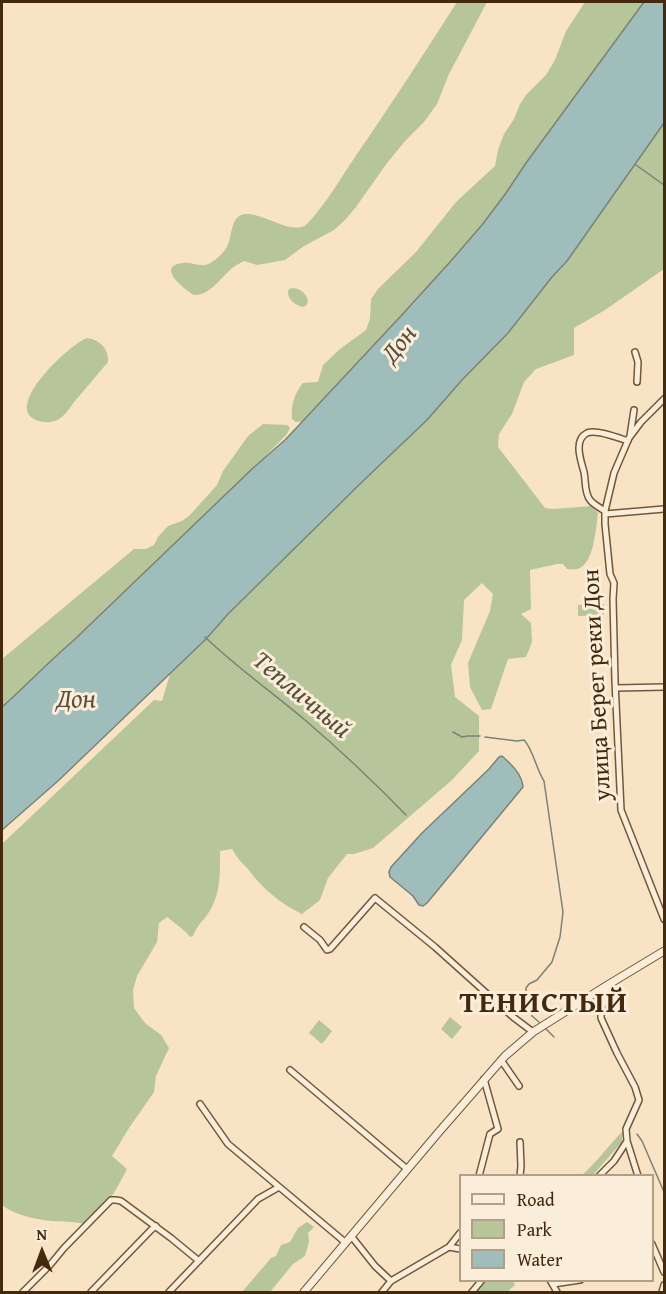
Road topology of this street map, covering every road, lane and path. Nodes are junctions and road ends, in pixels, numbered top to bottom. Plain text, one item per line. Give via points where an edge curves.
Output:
1 (634, 352) dead end
2 (637, 382) dead end
3 (664, 399) edge
4 (634, 410) dead end
5 (628, 440) junction
6 (664, 509) edge
7 (605, 513) junction
8 (664, 687) edge
9 (616, 688) junction
10 (664, 919) edge
11 (304, 927) dead end
12 (664, 951) edge
13 (606, 986) junction
14 (533, 1032) junction
15 (501, 1060) junction
16 (290, 1070) dead end
17 (484, 1079) junction
18 (519, 1086) dead end
19 (200, 1104) dead end
20 (627, 1141) junction
21 (520, 1142) dead end
22 (407, 1169) junction
23 (480, 1174) edge
24 (520, 1174) edge
25 (601, 1174) edge
26 (637, 1174) edge
27 (279, 1187) junction
28 (156, 1226) junction
29 (459, 1234) edge
30 (349, 1240) junction
31 (449, 1247) junction
32 (654, 1249) edge
33 (459, 1250) edge
34 (199, 1262) junction
35 (664, 1272) edge
36 (391, 1281) junction
37 (551, 1282) edge
38 (664, 1285) edge
39 (23, 1293) edge
40 (91, 1293) edge
41 (169, 1293) edge
42 (304, 1293) edge
43 (382, 1293) edge
44 (557, 1293) edge
45 (662, 1293) edge

1 - 2 street
3 - 5 street, улица Берег реки Дон
4 - 5 street
5 - 7 street, улица Берег реки Дон via 614,473
5 - 7 street via 588,432 580,444 587,495
6 - 7 street
7 - 9 street, улица Берег реки Дон via 614,583
8 - 9 street
9 - 10 street, улица Берег реки Дон via 621,810
11 - 14 street via 330,950 375,898
12 - 13 street
13 - 14 street
13 - 20 street via 601,1018 639,1100 626,1130
14 - 15 street
15 - 17 street
15 - 18 street
16 - 22 street
17 - 22 street
17 - 23 street via 498,1129 490,1134
19 - 27 street via 228,1144
20 - 25 street
20 - 26 street
21 - 24 street
22 - 30 street
27 - 30 street
27 - 34 street via 258,1199
28 - 34 street
28 - 39 street via 121,1201 111,1200
28 - 40 street
29 - 31 street
30 - 36 street
30 - 42 street
31 - 33 street
31 - 36 street
32 - 35 street
34 - 41 street
36 - 43 street
37 - 44 street
38 - 45 street

